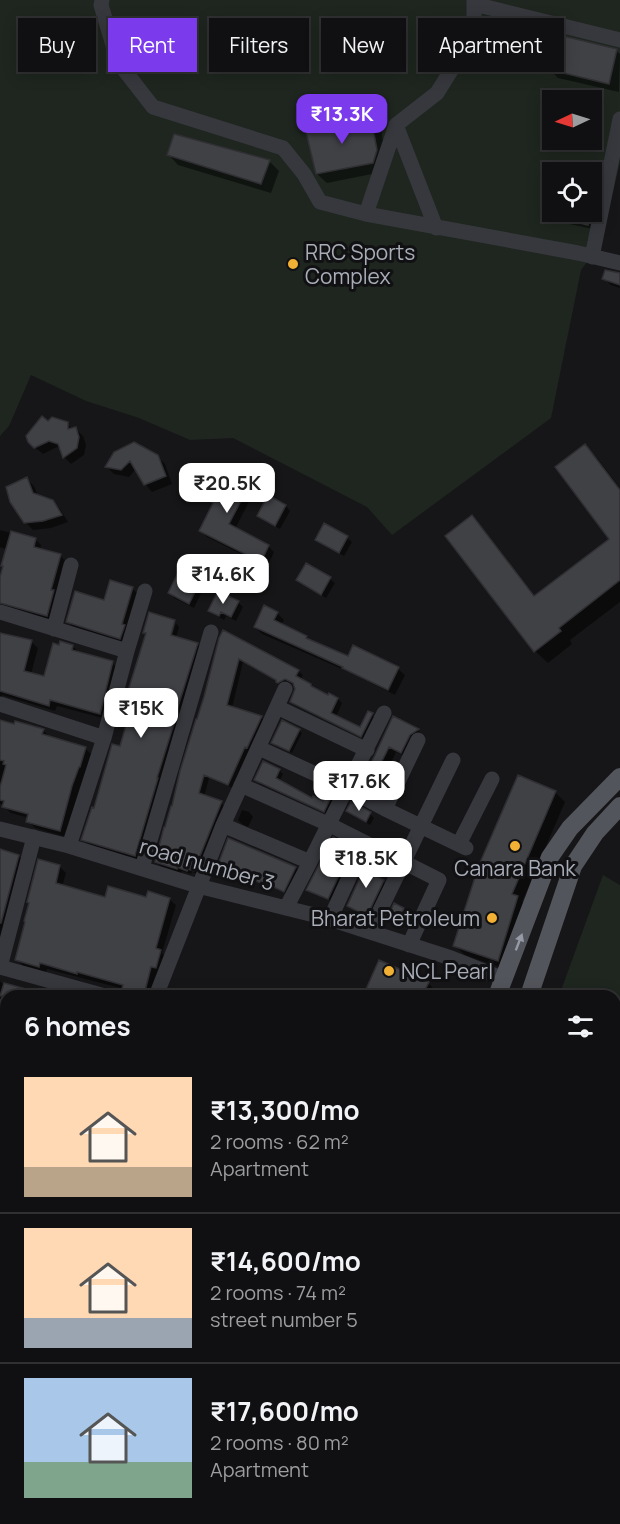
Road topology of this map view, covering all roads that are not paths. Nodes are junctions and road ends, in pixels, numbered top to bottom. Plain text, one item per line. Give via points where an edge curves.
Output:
1 (102, 0) edge
2 (474, 2) edge
3 (620, 40) edge
4 (620, 119) edge
5 (396, 124) junction
6 (366, 214) junction
7 (436, 228) junction
8 (592, 257) junction
9 (620, 263) edge
10 (71, 565) dead end
11 (145, 591) dead end
12 (0, 612) edge
13 (54, 629) junction
14 (211, 632) dead end
15 (126, 651) junction
16 (285, 689) dead end
17 (0, 705) edge
18 (277, 707) junction
19 (384, 713) dead end
20 (104, 738) junction
21 (418, 740) dead end
22 (258, 748) junction
23 (367, 750) junction
24 (453, 760) dead end
25 (620, 777) edge
26 (492, 779) dead end
27 (241, 785) junction
28 (346, 788) junction
29 (620, 806) edge
30 (385, 809) junction
31 (328, 824) junction
32 (223, 825) junction
33 (422, 826) junction
34 (0, 829) edge
35 (34, 837) junction
36 (365, 843) junction
37 (69, 846) junction
38 (310, 862) junction
39 (403, 862) junction
40 (142, 868) junction
41 (198, 886) junction
42 (286, 908) junction
43 (330, 919) junction
44 (370, 931) junction
45 (409, 945) junction
46 (0, 967) edge
47 (501, 988) edge
48 (83, 990) edge
49 (158, 990) edge
50 (532, 990) edge

1 - 6 street via 118,62 153,107 283,148 320,202
2 - 3 street
2 - 5 street via 470,34 437,93
4 - 8 street
5 - 6 street
5 - 7 street
6 - 7 street
7 - 8 street
8 - 9 street
10 - 13 street
11 - 15 street
12 - 13 street
13 - 15 street
14 - 40 street
15 - 20 street
16 - 18 street
17 - 20 street
18 - 22 street
18 - 23 street
19 - 23 street
20 - 37 street
21 - 30 street
22 - 27 street
22 - 28 street
23 - 28 street
24 - 33 street
47 -> 25 main road via 550,857 570,828
26 - 33 street via 463,846
27 - 31 street
27 - 32 street
28 - 30 street
28 - 31 street
29 - 50 main road via 595,833 573,866
30 - 33 street
31 - 36 street
31 - 38 street
32 - 38 street
32 - 41 street
33 - 39 street
34 - 35 street, road number 3
35 - 37 street, road number 3
35 - 46 street
36 - 39 street
36 - 43 street
37 - 40 street, road number 3
38 - 42 street
39 - 44 street
39 - 45 street via 439,880
40 - 41 street, road number 3
41 - 42 street, road number 3
41 - 49 street
42 - 43 street, road number 3
43 - 44 street, road number 3
44 - 45 street, road number 3
45 - 47 street, road number 3 via 451,958
46 - 48 street

